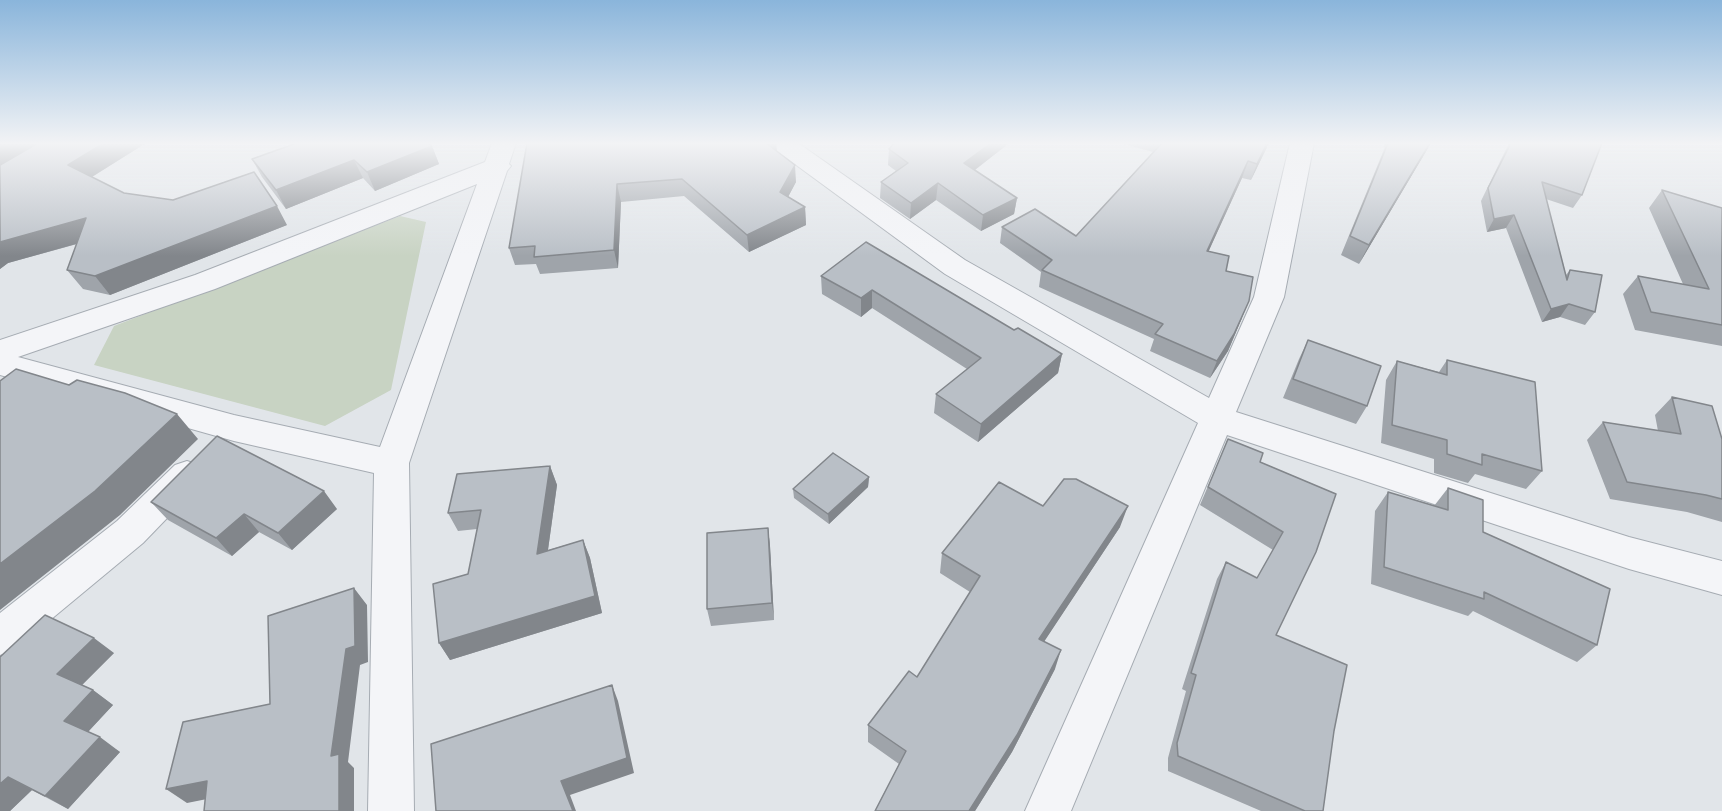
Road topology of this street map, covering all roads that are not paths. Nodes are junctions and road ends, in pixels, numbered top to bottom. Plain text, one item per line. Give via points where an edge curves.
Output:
1 (439, 181) edge
2 (492, 181) edge
3 (835, 181) edge
4 (1294, 181) edge
5 (0, 352) edge
6 (0, 364) edge
7 (1218, 419) junction
8 (234, 428) junction
9 (392, 464) junction
10 (1722, 579) edge
11 (0, 637) edge
12 (391, 811) edge
13 (1048, 811) edge

1 - 5 street via 205,282
2 - 9 street
3 - 7 street via 955,267
4 - 7 street via 1269,297
6 - 8 street
7 - 10 street via 1629,554
7 - 13 street
8 - 9 street
8 - 11 street via 130,532
9 - 12 street

